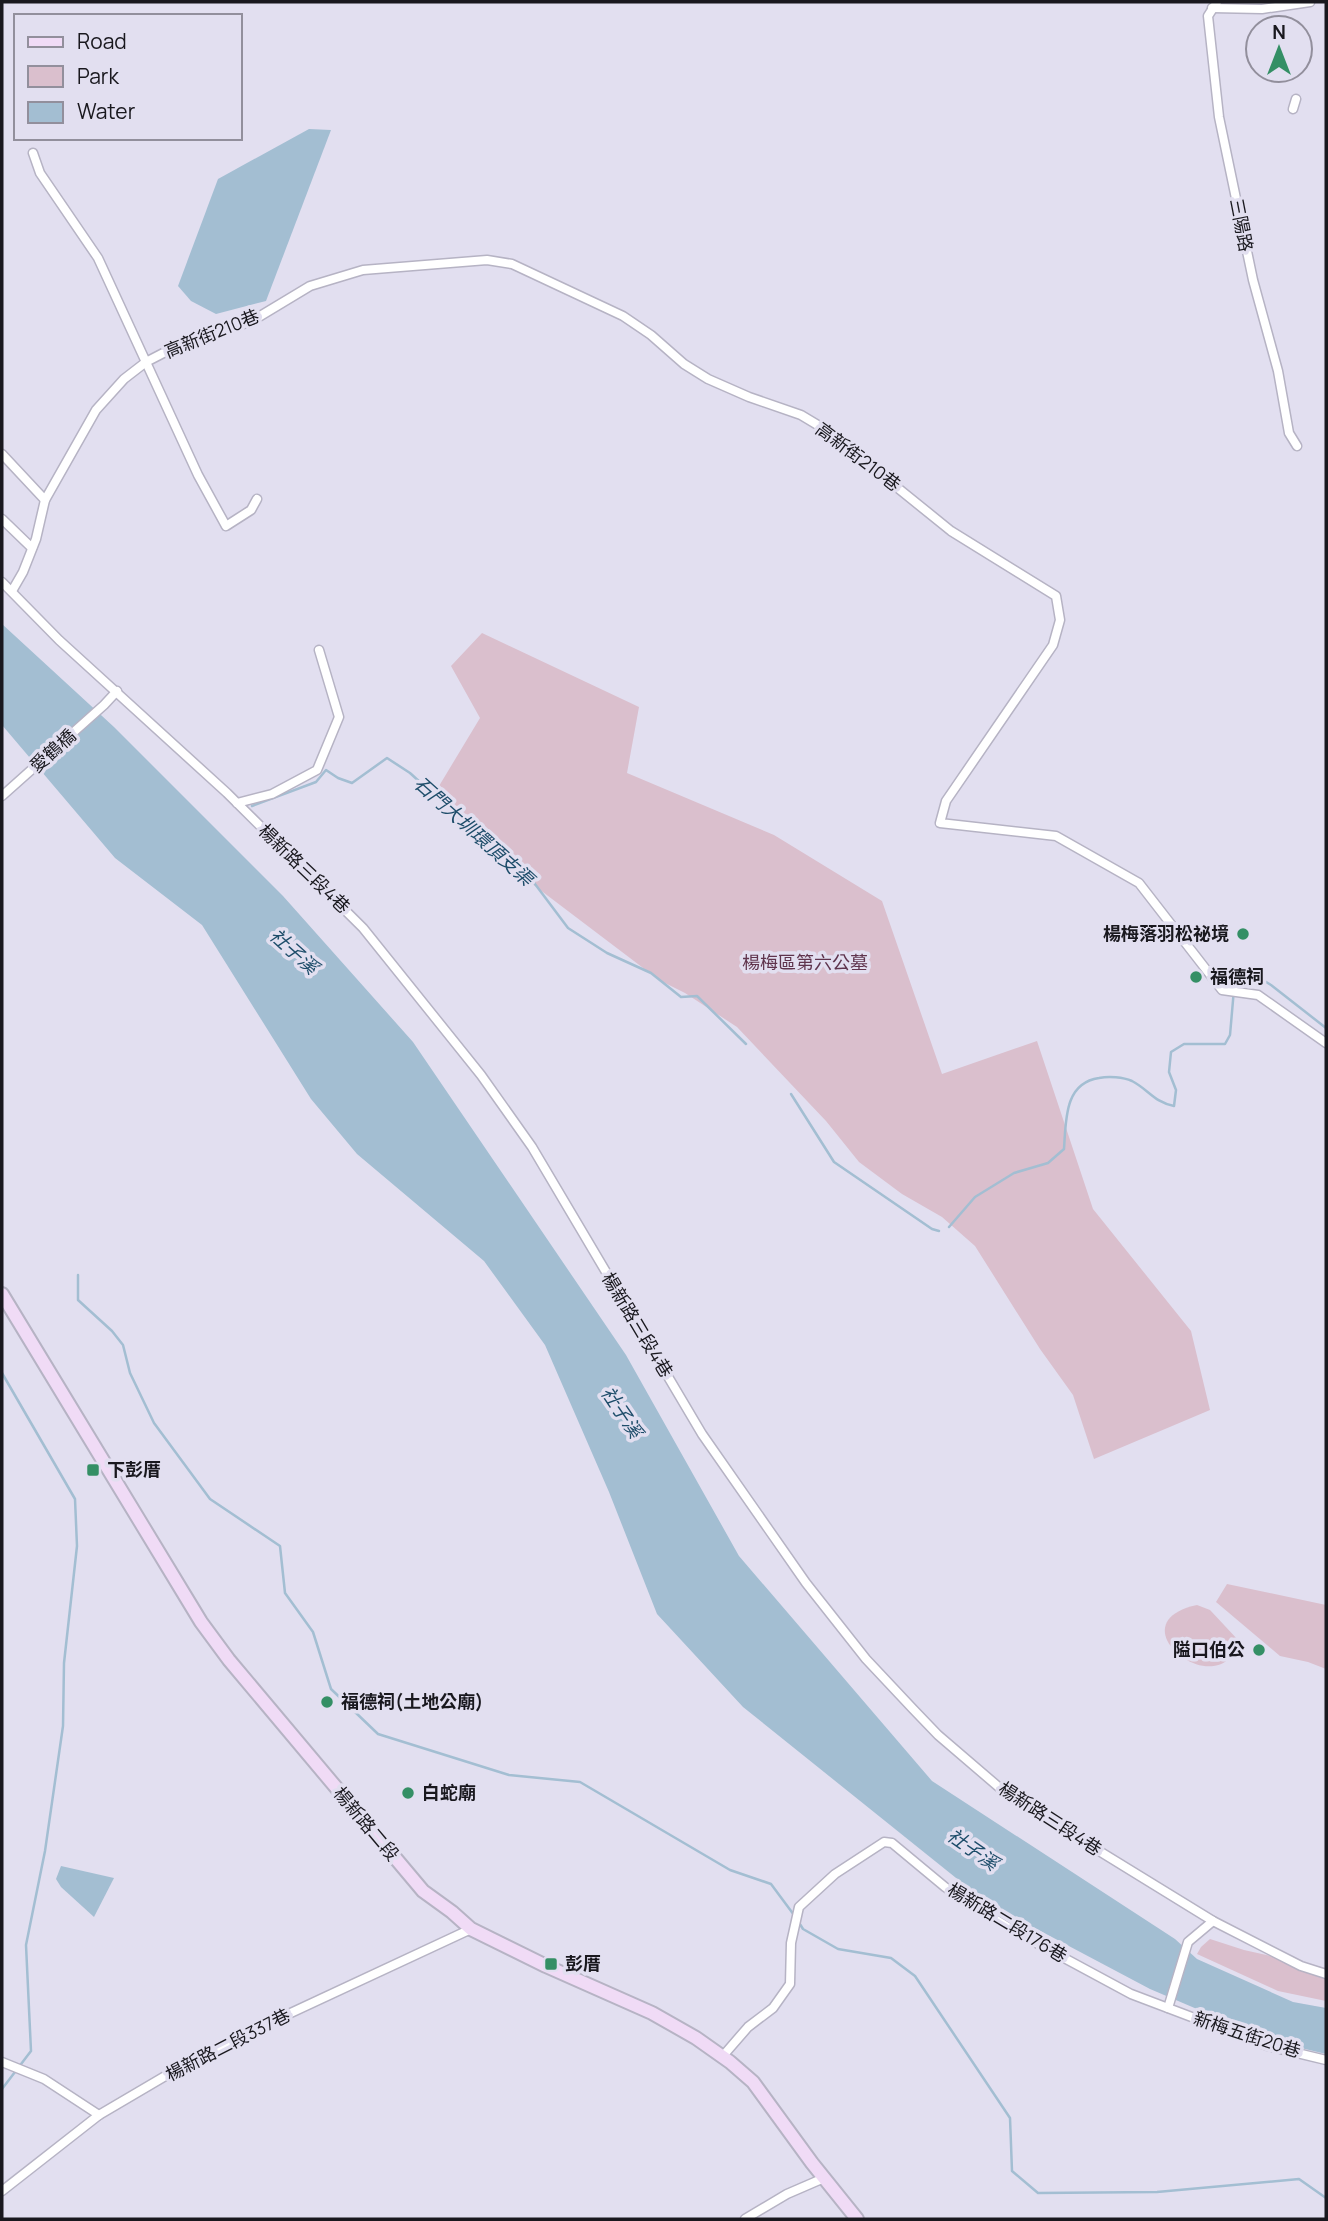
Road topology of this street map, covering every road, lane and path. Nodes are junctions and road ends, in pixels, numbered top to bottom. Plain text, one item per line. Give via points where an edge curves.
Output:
1 (1310, 2) edge
2 (1214, 5) edge
3 (1296, 99) dead end
4 (1293, 109) dead end
5 (33, 153) dead end
6 (146, 362) junction
7 (1297, 446) dead end
8 (2, 454) edge
9 (257, 499) dead end
10 (45, 500) junction
11 (2, 519) edge
12 (32, 548) junction
13 (2, 582) edge
14 (12, 591) junction
15 (319, 650) dead end
16 (117, 691) junction
17 (2, 796) edge
18 (237, 803) junction
19 (1326, 1043) edge
20 (2, 1294) edge
21 (1213, 1921) junction
22 (471, 1929) junction
23 (1326, 1974) edge
24 (1168, 2005) junction
25 (722, 2057) junction
26 (1326, 2060) edge
27 (2, 2062) edge
28 (99, 2115) junction
29 (824, 2178) junction
30 (2, 2191) edge
31 (746, 2219) edge
32 (857, 2219) edge

1 - 2 street via 1262,9
2 - 7 street, 三陽路 via 1208,16 1219,117 1289,433
3 - 4 street
5 - 6 street via 40,173 98,258
6 - 9 street via 226,526 251,510
6 - 10 street, 高新街210巷 via 96,410
6 - 19 street, 高新街210巷 via 251,321 310,286 363,270 498,260 624,316 708,379 801,415 951,531 1056,596 1060,620 1053,645 946,801 940,823 1056,836 1139,883 1222,990 1258,995
8 - 10 street
10 - 12 street, 高新街210巷
11 - 12 street
12 - 14 street, 高新街210巷
13 - 14 street, 楊新路三段4巷
14 - 16 street, 楊新路三段4巷
15 - 18 street via 339,717 317,770 272,794
16 - 17 street, 愛鶴橋
16 - 18 street, 楊新路三段4巷
18 - 21 street, 楊新路三段4巷 via 363,928 481,1075 572,1211 702,1434 806,1583 866,1659 938,1735 1008,1794
20 - 22 main road, 楊新路二段 via 222,1651 422,1891
21 - 23 street, 楊新路三段4巷
21 - 24 street via 1188,1942
22 - 25 main road, 楊新路二段 via 652,2013
22 - 28 street, 楊新路二段337巷 via 237,2038
24 - 25 street, 楊新路二段176巷 via 1131,1994 1016,1932 945,1887 892,1843 884,1842 835,1874 800,1908 791,1943 790,1983 774,2008 748,2027
24 - 26 street, 新梅五街20巷 via 1268,2046
25 - 29 main road, 楊新路二段 via 753,2082
27 - 28 street via 44,2079
28 - 30 street, 楊新路二段337巷
29 - 31 street
29 - 32 main road, 楊新路二段

